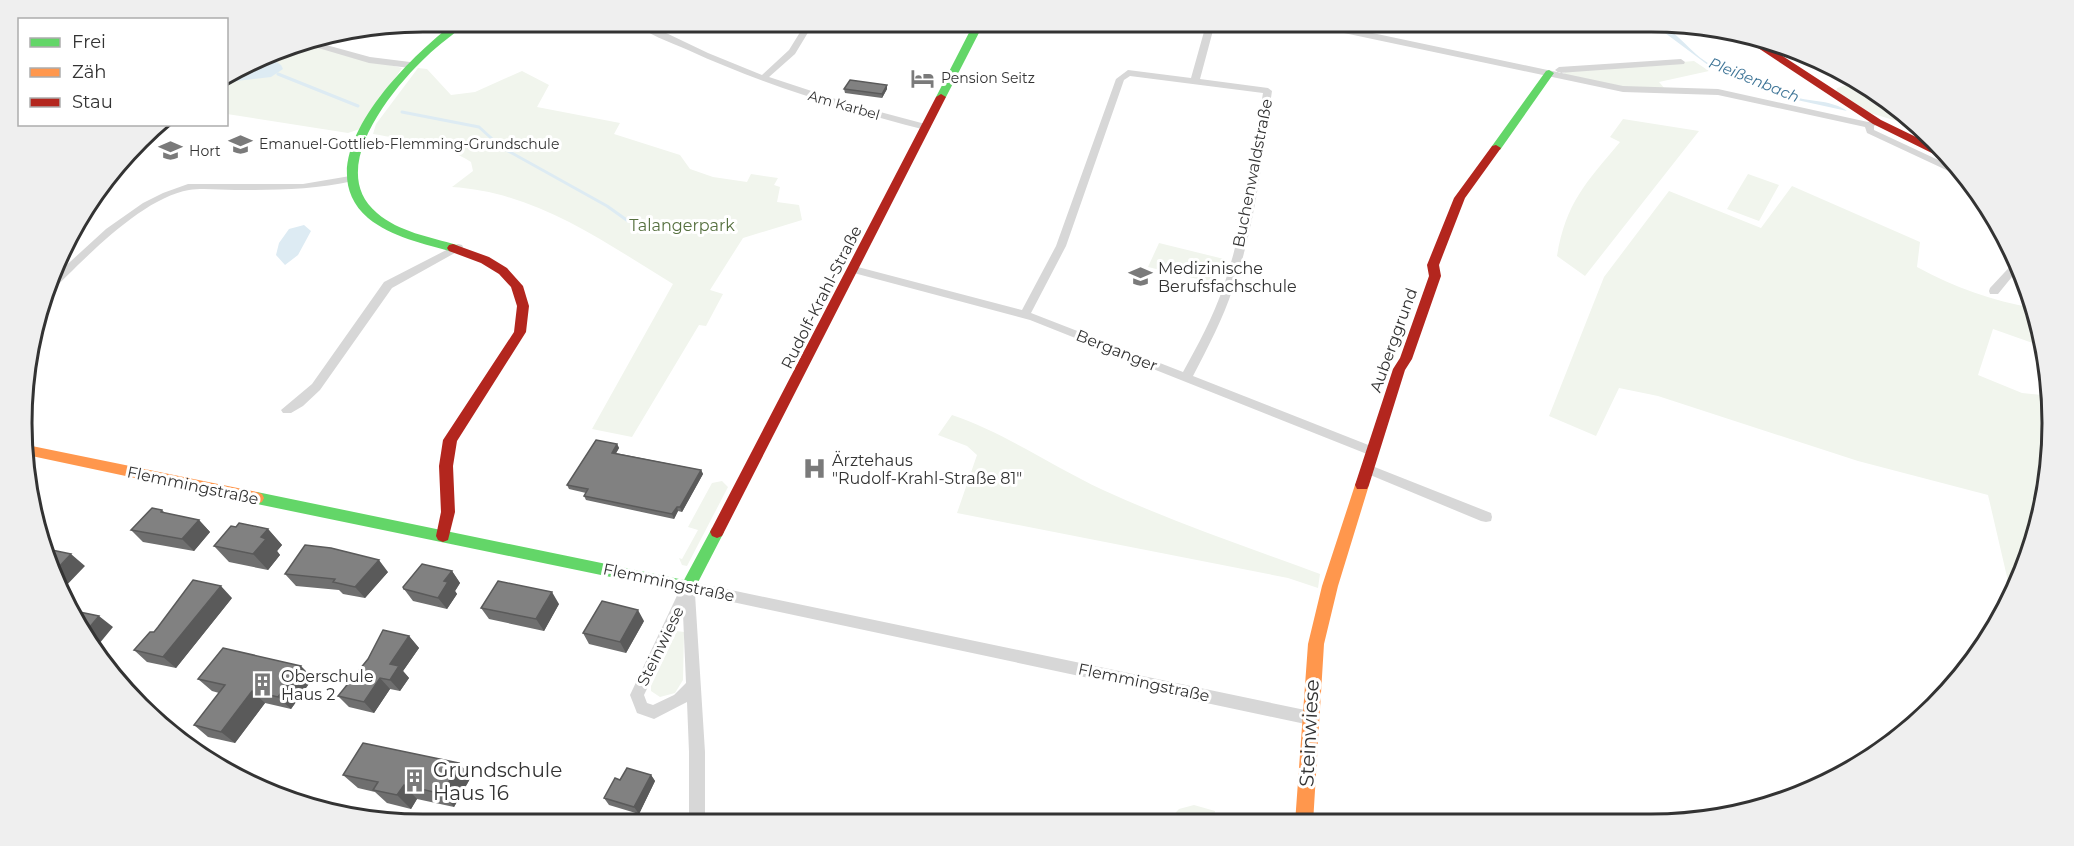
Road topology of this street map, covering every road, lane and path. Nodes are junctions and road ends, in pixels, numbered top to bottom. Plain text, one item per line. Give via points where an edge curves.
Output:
1 (445, 32) edge
2 (657, 32) edge
3 (804, 32) edge
4 (974, 32) edge
5 (1207, 32) edge
6 (1354, 32) edge
7 (319, 46) edge
8 (1763, 48) edge
9 (1681, 62) dead end
10 (410, 65) junction
11 (1549, 73) junction
12 (762, 79) junction
13 (1196, 81) junction
14 (1873, 124) junction
15 (926, 127) junction
16 (1932, 150) edge
17 (1947, 167) edge
18 (350, 179) junction
19 (458, 247) junction
20 (854, 270) junction
21 (2011, 270) edge
22 (59, 278) edge
23 (1994, 291) dead end
24 (1025, 314) junction
25 (1186, 378) junction
26 (287, 410) dead end
27 (32, 451) edge
28 (1372, 451) junction
29 (1367, 469) junction
30 (1486, 517) dead end
31 (443, 536) junction
32 (688, 587) junction
33 (1316, 644) joint
34 (693, 686) junction
35 (1310, 718) junction
36 (697, 814) edge
37 (1305, 814) edge

1 - 10 street
2 - 12 street, Am Karbel
3 - 12 street via 792,52
4 - 15 street, Rudolf-Krahl-Straße
5 - 13 street
6 - 11 street
7 - 10 street via 369,60
8 - 14 street
9 - 11 street
10 - 18 street via 355,147
11 - 14 street via 1640,91 1718,92
11 - 28 street, Auberggrund via 1460,198 1433,265 1435,276 1406,359 1398,369
12 - 15 street, Am Karbel via 851,109
13 - 24 street via 1128,73 1120,79 1061,246
13 - 25 street, Buchenwaldstraße via 1268,91 1230,285
14 - 16 street
14 - 17 street via 1870,130
15 - 20 street, Rudolf-Krahl-Straße
18 - 19 street via 363,205 375,218 397,230
18 - 22 street via 303,187 188,187 175,191 122,220
19 - 26 street via 388,285 315,387
19 - 31 street via 508,276 524,299 525,312 509,351 450,440 448,512
20 - 24 street, Berganger
20 - 32 street, Rudolf-Krahl-Straße
21 - 23 street
24 - 25 street, Berganger
25 - 28 street, Berganger
27 - 31 street, Flemmingstraße
28 - 29 street, Auberggrund
29 - 30 street
29 - 33 street, Auberggrund
31 - 32 street, Flemmingstraße
32 - 34 street, Steinwiese
32 - 34 street, Steinwiese via 637,695 642,708 654,712 679,700
32 - 35 street, Flemmingstraße
33 - 35 street, Steinwiese
34 - 36 street, Steinwiese
35 - 37 street, Steinwiese

